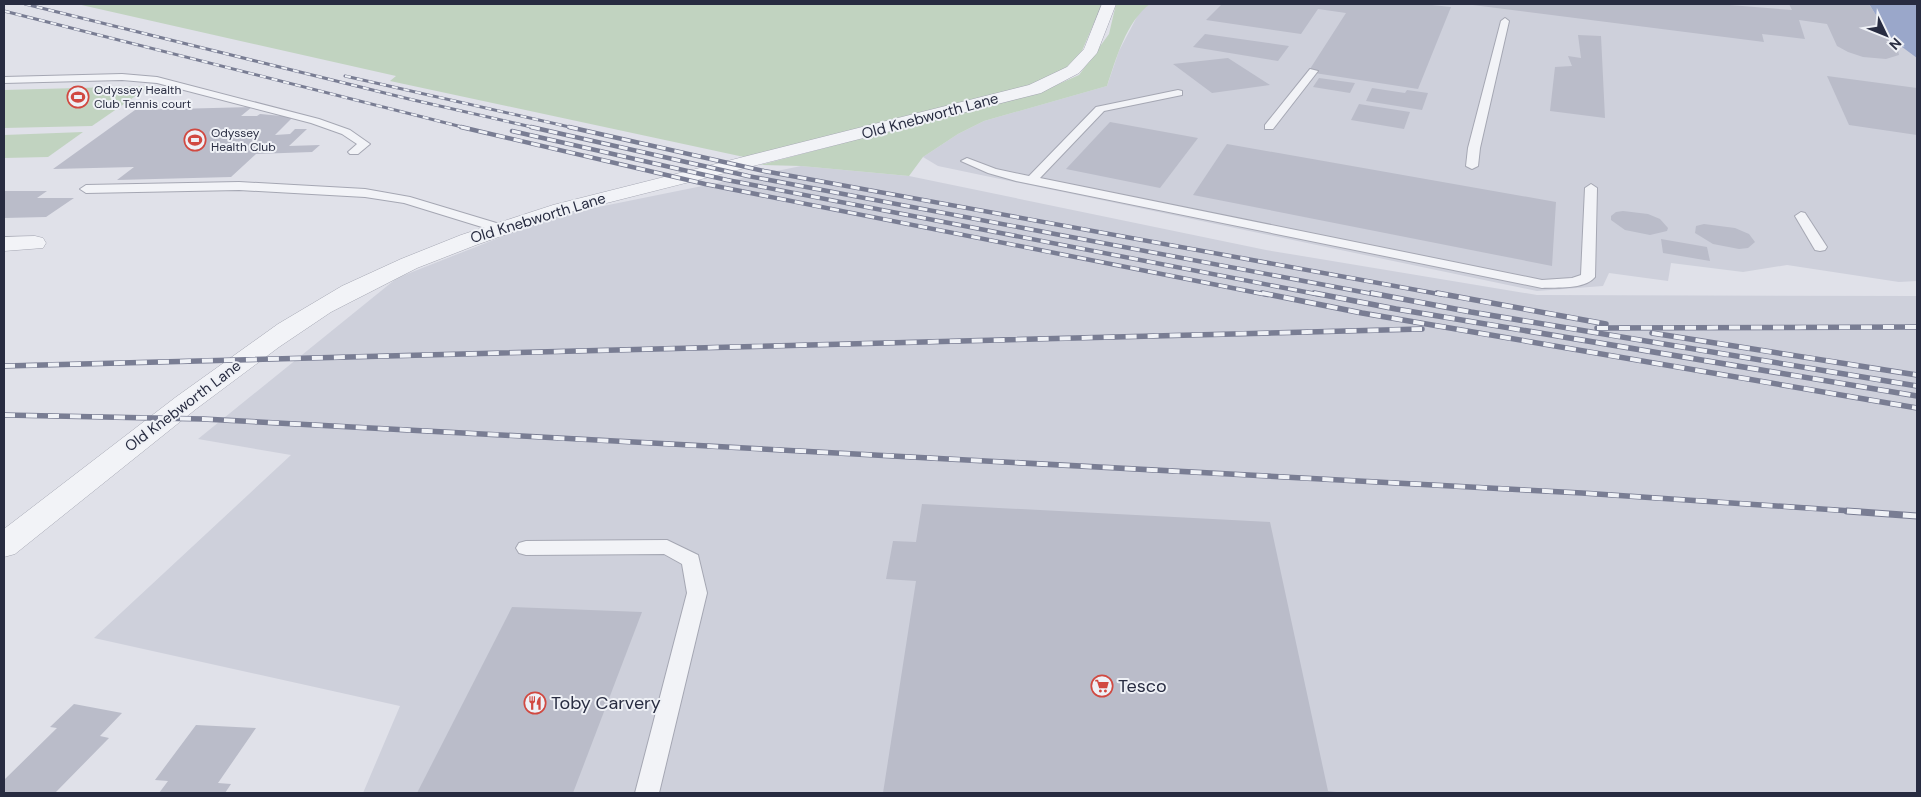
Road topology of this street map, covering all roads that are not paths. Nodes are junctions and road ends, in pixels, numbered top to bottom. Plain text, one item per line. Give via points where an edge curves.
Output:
1 (1109, 4) edge
2 (1505, 21) dead end
3 (1313, 71) dead end
4 (4, 80) edge
5 (1178, 93) dead end
6 (1269, 127) dead end
7 (354, 152) dead end
8 (967, 161) dead end
9 (1472, 166) dead end
10 (1032, 180) junction
11 (1591, 188) dead end
12 (86, 189) dead end
13 (1801, 216) dead end
14 (498, 228) junction
15 (35, 243) dead end
16 (4, 244) edge
17 (1820, 247) dead end
18 (4, 546) edge
19 (526, 548) dead end
20 (647, 793) edge

1 - 14 street, Old Knebworth Lane via 1091,50 1073,70 1034,88 779,155 626,191
2 - 9 lane
3 - 6 lane
4 - 7 lane via 122,77 157,80 346,132 364,144
5 - 10 lane via 1100,109
8 - 10 lane via 992,171
10 - 11 lane via 1542,284 1574,282 1588,277
12 - 14 lane via 240,186 365,192 406,200
13 - 17 lane
14 - 18 street, Old Knebworth Lane via 409,262 323,307 268,342 84,481
15 - 16 street
19 - 20 lane via 667,547 691,560 697,593

